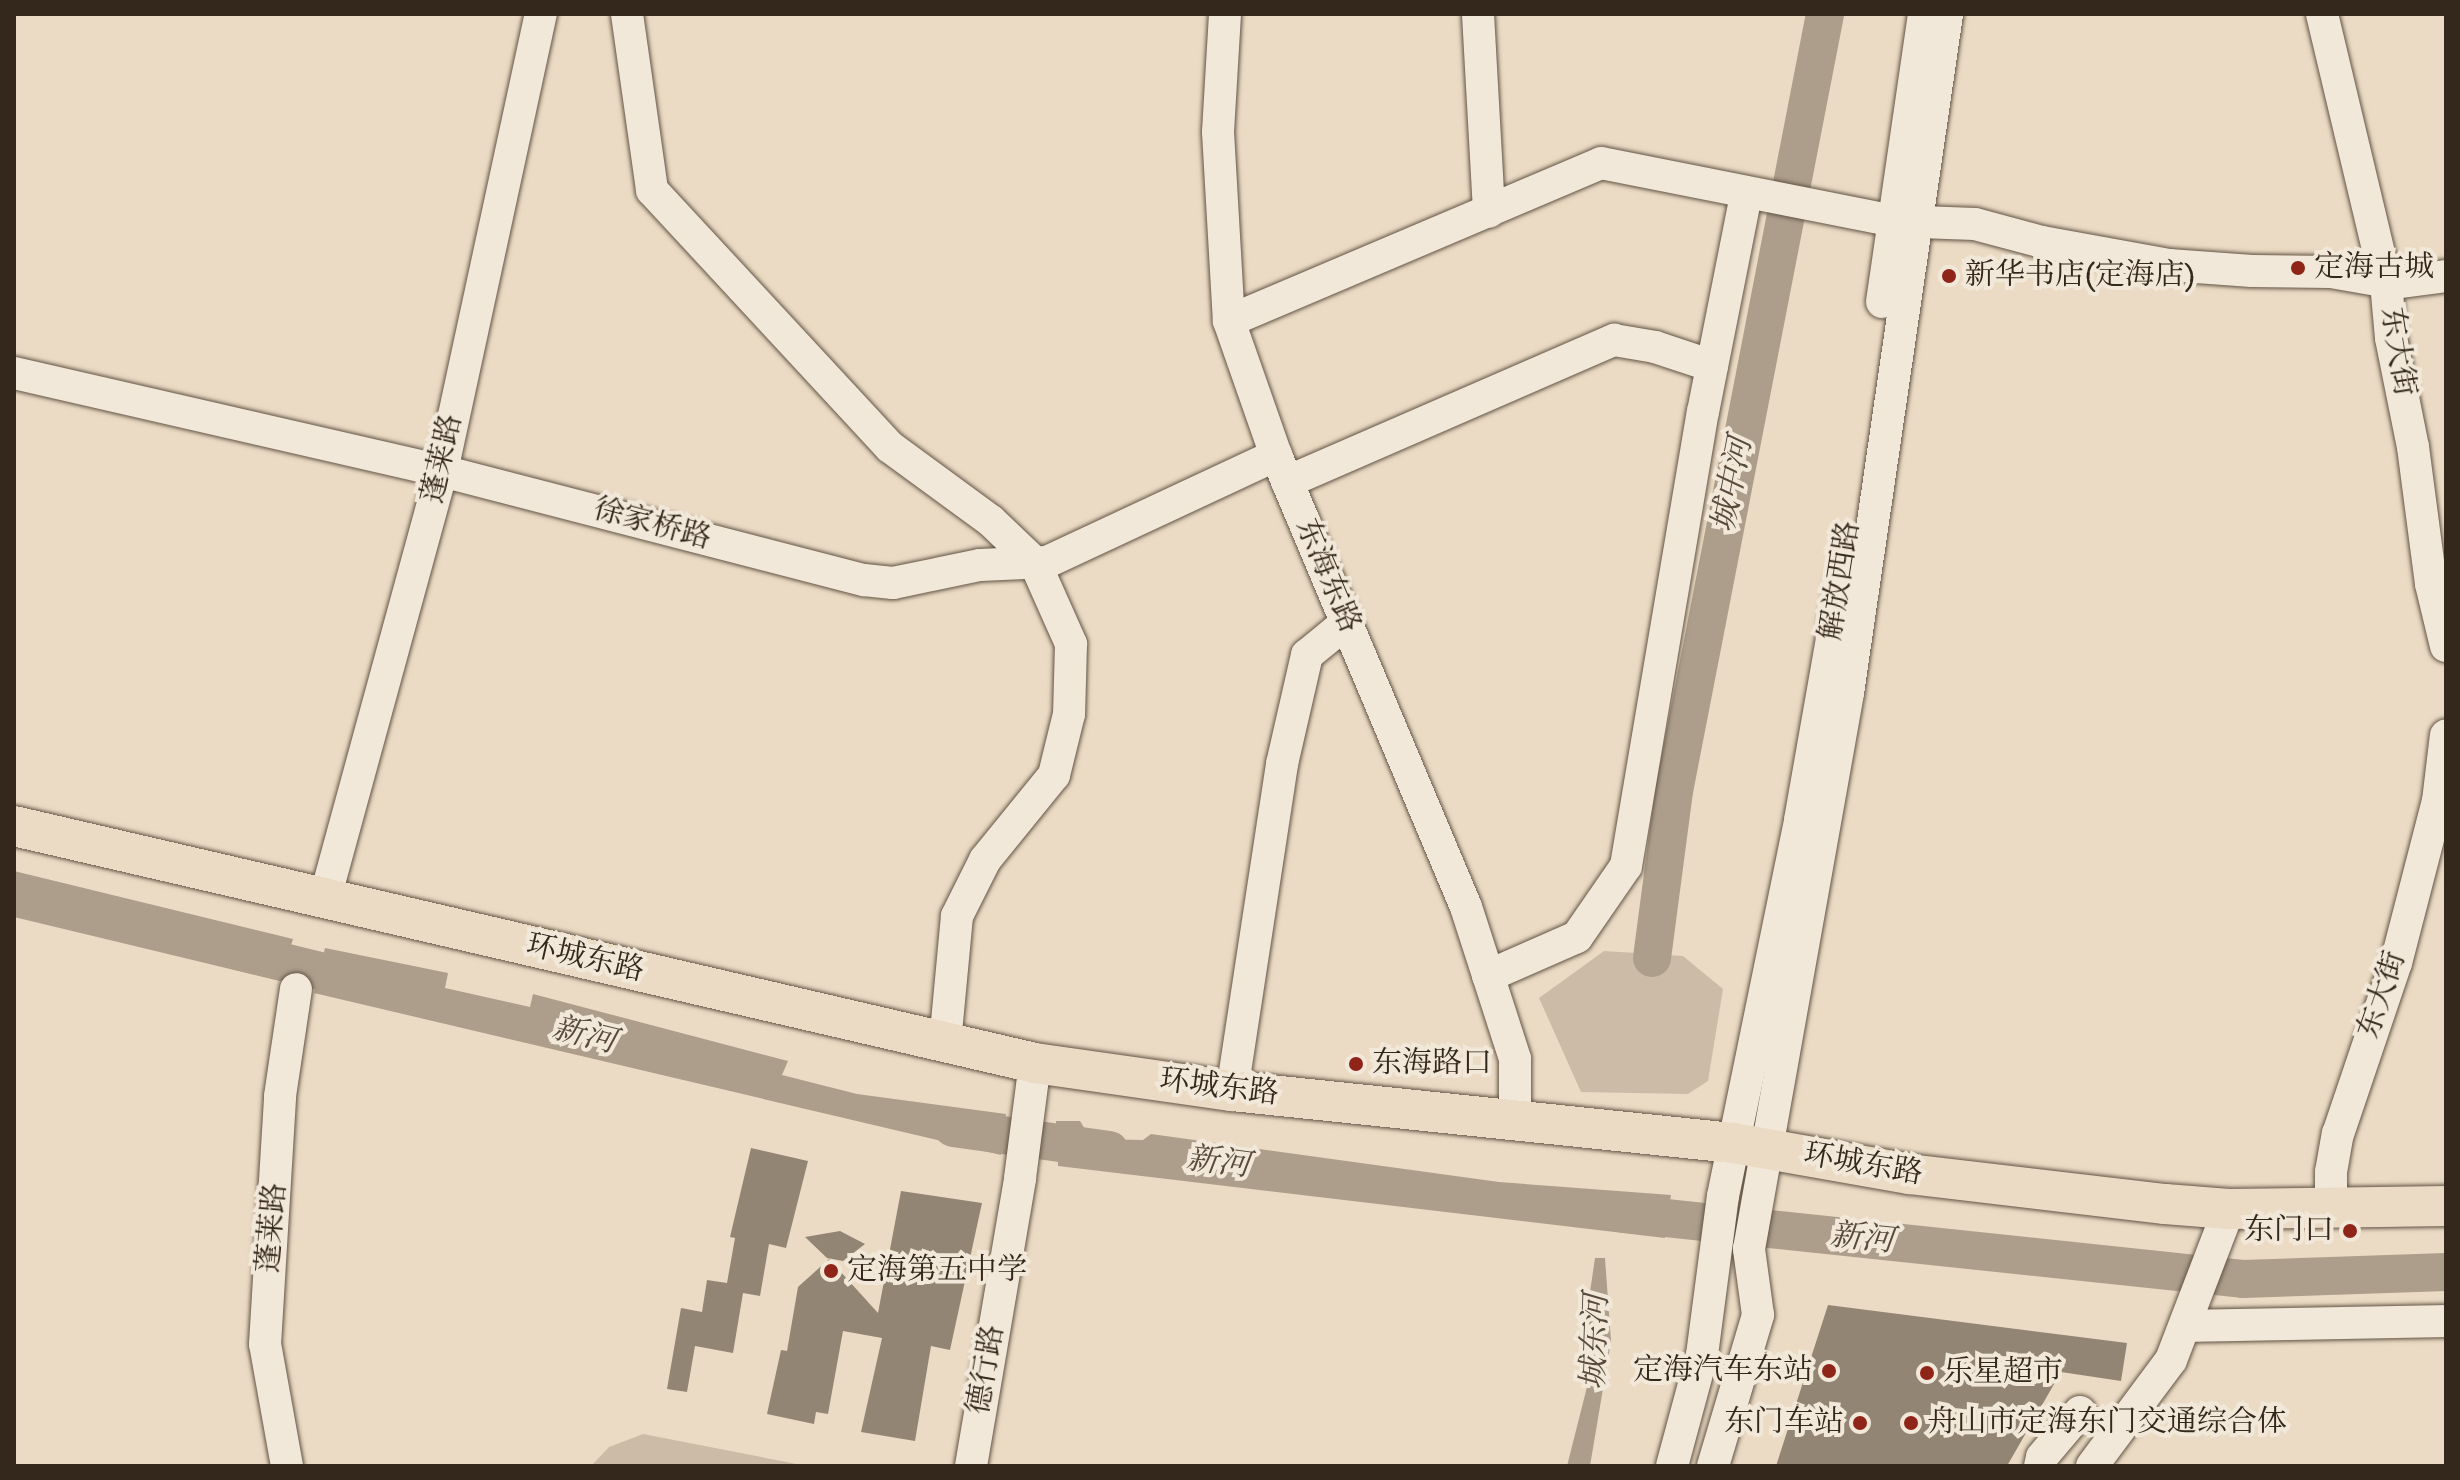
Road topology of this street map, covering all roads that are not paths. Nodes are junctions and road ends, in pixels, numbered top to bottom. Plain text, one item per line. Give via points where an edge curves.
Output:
1 (541, 14) edge
2 (627, 14) edge
3 (1225, 14) edge
4 (1478, 14) edge
5 (1924, 14) edge
6 (1947, 14) edge
7 (2322, 14) edge
8 (1755, 196) junction
9 (1489, 212) junction
10 (1904, 221) junction
11 (2446, 276) edge
12 (2386, 282) junction
13 (1229, 321) junction
14 (1712, 366) junction
15 (14, 373) edge
16 (1282, 469) junction
17 (442, 471) junction
18 (1035, 563) junction
19 (1346, 623) junction
20 (2446, 646) edge
21 (2446, 735) edge
22 (14, 826) edge
23 (325, 898) junction
24 (1488, 976) junction
25 (296, 989) dead end
26 (945, 1042) junction
27 (1035, 1063) junction
28 (1232, 1091) junction
29 (1515, 1121) junction
30 (1749, 1146) junction
31 (2446, 1206) edge
32 (2331, 1208) junction
33 (2229, 1209) junction
34 (1713, 1257) junction
35 (2446, 1321) edge
36 (2186, 1326) junction
37 (2080, 1412) dead end
38 (287, 1466) edge
39 (971, 1466) edge
40 (1650, 1466) edge
41 (1672, 1466) edge
42 (1713, 1466) edge
43 (2040, 1466) edge
44 (2092, 1466) edge

1 - 17 street, 蓬莱路
2 - 18 street via 652,190 890,447 991,521
3 - 13 street, 东海东路 via 1218,132
4 - 9 street
5 - 10 street
6 - 10 street
7 - 12 street, 东大街
8 - 9 street via 1601,163
8 - 10 street
8 - 14 street
9 - 13 street
10 - 12 street via 1975,224 2169,265 2331,272
10 - 30 street via 1848,693
11 - 12 street
12 - 20 street, 东大街 via 2431,584
13 - 16 street, 东海东路
14 - 16 street, 徐家桥路 via 1614,340
14 - 24 street via 1626,866 1577,937
15 - 17 street, 徐家桥路
16 - 18 street, 徐家桥路
16 - 19 street, 东海东路
17 - 18 street, 徐家桥路 via 864,580 893,583 980,565
17 - 23 street, 蓬莱路
18 - 26 street via 1071,644 1069,714 1054,775 985,860 957,916
19 - 24 street, 东海东路 via 1466,907
19 - 28 street via 1307,655 1282,764
21 - 32 street, 东大街 via 2438,801 2396,963 2336,1143
22 - 23 main road, 环城东路
23 - 26 main road, 环城东路
24 - 29 street, 东海东路 via 1515,1059
25 - 38 street, 蓬莱路 via 280,1096 265,1344
26 - 27 main road, 环城东路
27 - 28 main road, 环城东路
27 - 39 street, 德行路
28 - 29 main road, 环城东路
29 - 30 main road, 环城东路
30 - 33 main road, 环城东路 via 1909,1174
30 - 34 street via 1723,1196
30 - 42 street via 1756,1199 1749,1249 1758,1315
31 - 32 main road, 环城东路
32 - 33 main road, 环城东路
33 - 36 street
34 - 40 street
34 - 41 street via 1702,1355
35 - 36 street
36 - 44 street via 2171,1360
37 - 43 street

